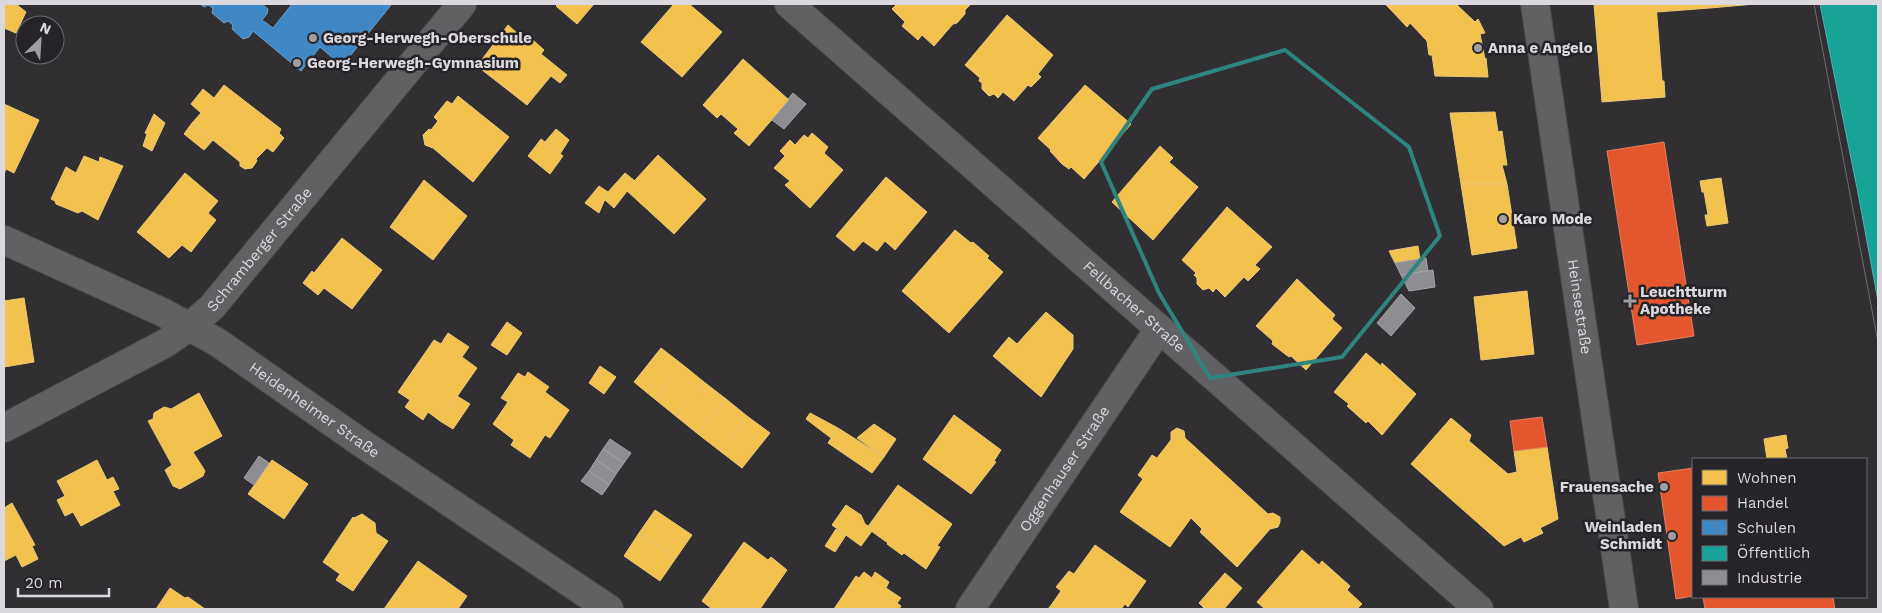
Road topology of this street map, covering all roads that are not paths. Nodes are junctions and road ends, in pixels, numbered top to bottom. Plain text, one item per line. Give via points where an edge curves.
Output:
1 (462, 4) edge
2 (788, 4) edge
3 (1535, 4) edge
4 (4, 240) edge
5 (189, 327) junction
6 (1159, 329) junction
7 (4, 428) edge
8 (609, 609) edge
9 (970, 609) edge
10 (1479, 609) edge
11 (1624, 609) edge

1 - 5 street, Schramberger Straße via 212,307
2 - 6 street, Fellbacher Straße
3 - 11 street, Heinsestraße
4 - 5 street, Heidenheimer Straße
5 - 7 street, Schramberger Straße via 164,344
5 - 8 street, Heidenheimer Straße via 217,342
6 - 9 street, Oggenhauser Straße
6 - 10 street, Fellbacher Straße

